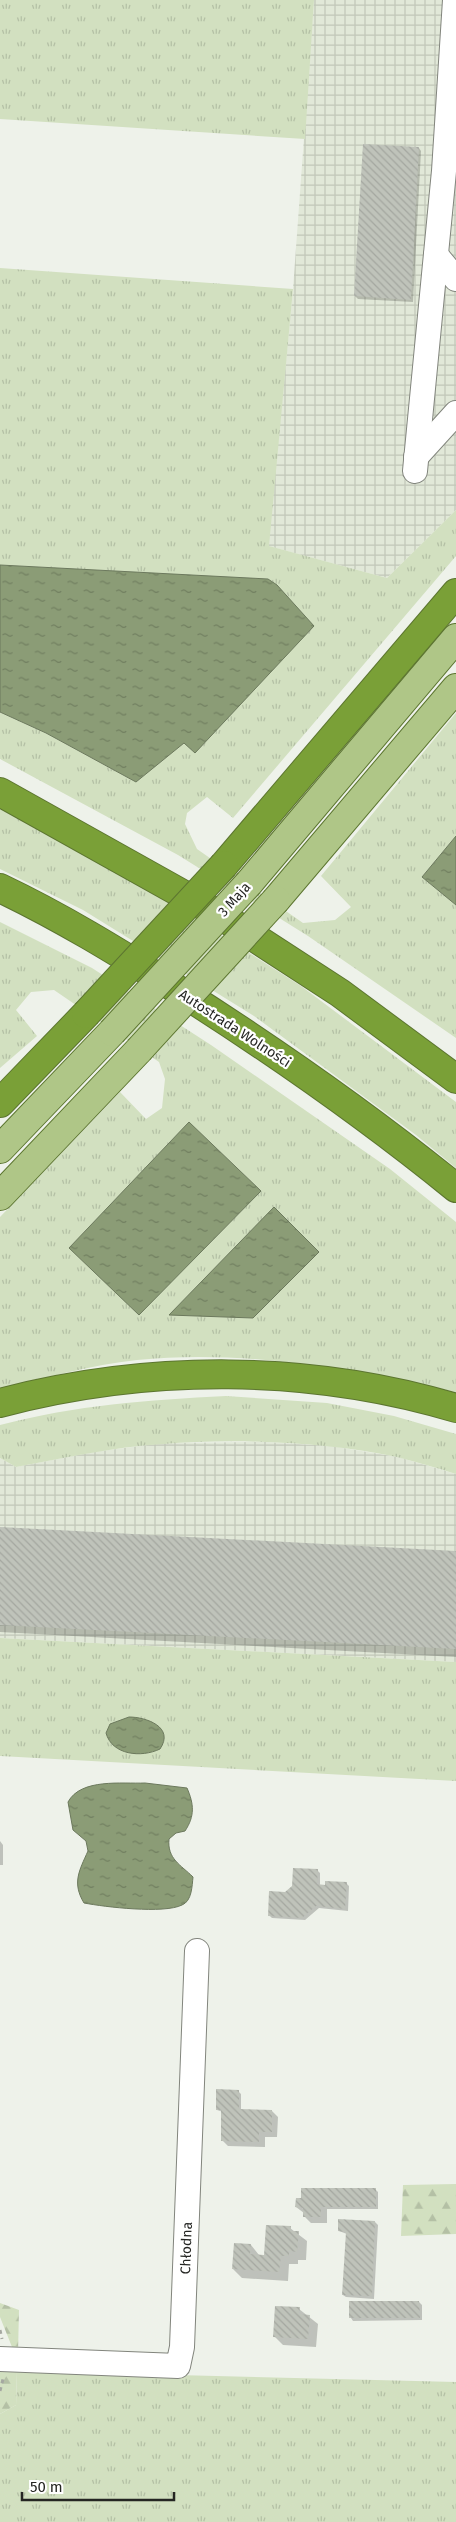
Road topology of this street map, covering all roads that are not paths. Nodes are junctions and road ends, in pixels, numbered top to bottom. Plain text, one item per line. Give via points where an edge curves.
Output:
1 (455, 0) edge
2 (450, 171) edge
3 (447, 232) edge
4 (436, 255) junction
5 (456, 278) edge
6 (456, 413) edge
7 (456, 593) edge
8 (456, 638) edge
9 (456, 688) edge
10 (0, 792) edge
11 (7, 893) edge
12 (340, 992) junction
13 (456, 1058) edge
14 (456, 1079) edge
15 (0, 1103) edge
16 (0, 1149) edge
17 (456, 1188) edge
18 (0, 1196) edge
19 (0, 1403) edge
20 (456, 1408) edge
21 (197, 1951) dead end
22 (0, 2359) edge

1 - 2 street
2 - 3 street
3 - 4 street
4 - 5 street
4 - 6 street via 416,464
7 - 15 highway, bridge via 224,865
8 - 16 main road, 3 Maja, bridge via 249,883
9 - 18 main road, bridge via 276,900
10 - 12 highway via 220,914
11 - 17 highway, Autostrada Wolności via 116,951 243,1031 383,1129
12 - 13 highway
12 - 14 highway
19 - 20 highway via 105,1382 227,1375 355,1385
21 - 22 street, Chłodna via 182,2347 178,2366

